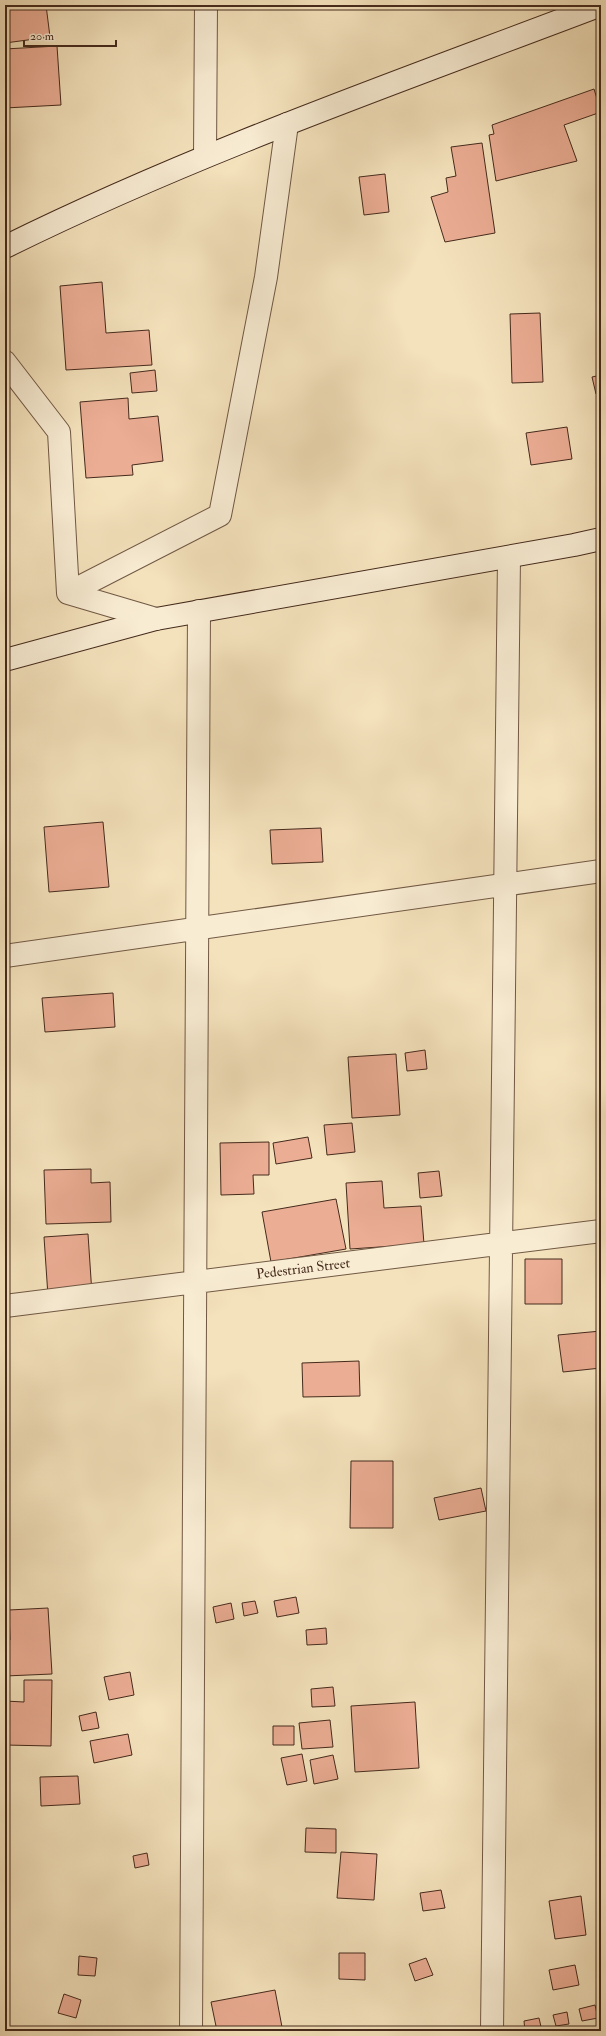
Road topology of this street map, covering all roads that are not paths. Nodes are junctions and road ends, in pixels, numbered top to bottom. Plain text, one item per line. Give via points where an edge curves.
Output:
1 (206, 5) edge
2 (601, 5) edge
3 (287, 124) junction
4 (205, 156) junction
5 (5, 247) edge
6 (5, 362) edge
7 (601, 539) edge
8 (510, 557) junction
9 (68, 593) junction
10 (199, 611) junction
11 (156, 619) junction
12 (5, 660) edge
13 (601, 871) edge
14 (506, 884) junction
15 (197, 929) junction
16 (5, 956) edge
17 (601, 1231) edge
18 (501, 1243) junction
19 (195, 1282) junction
20 (5, 1306) edge
21 (190, 2031) edge
22 (492, 2031) edge

1 - 4 street
2 - 3 street
3 - 4 street
3 - 9 street via 266,277 220,514
4 - 5 street via 82,209
6 - 9 street via 59,432
7 - 8 street
8 - 10 street
8 - 14 street
9 - 11 street
10 - 11 street
10 - 15 street
11 - 12 street
13 - 14 street
14 - 15 street
14 - 18 street
15 - 16 street
15 - 19 street
17 - 18 street, Pedestrian Street
18 - 19 street, Pedestrian Street
18 - 22 street
19 - 20 street, Pedestrian Street
19 - 21 street

